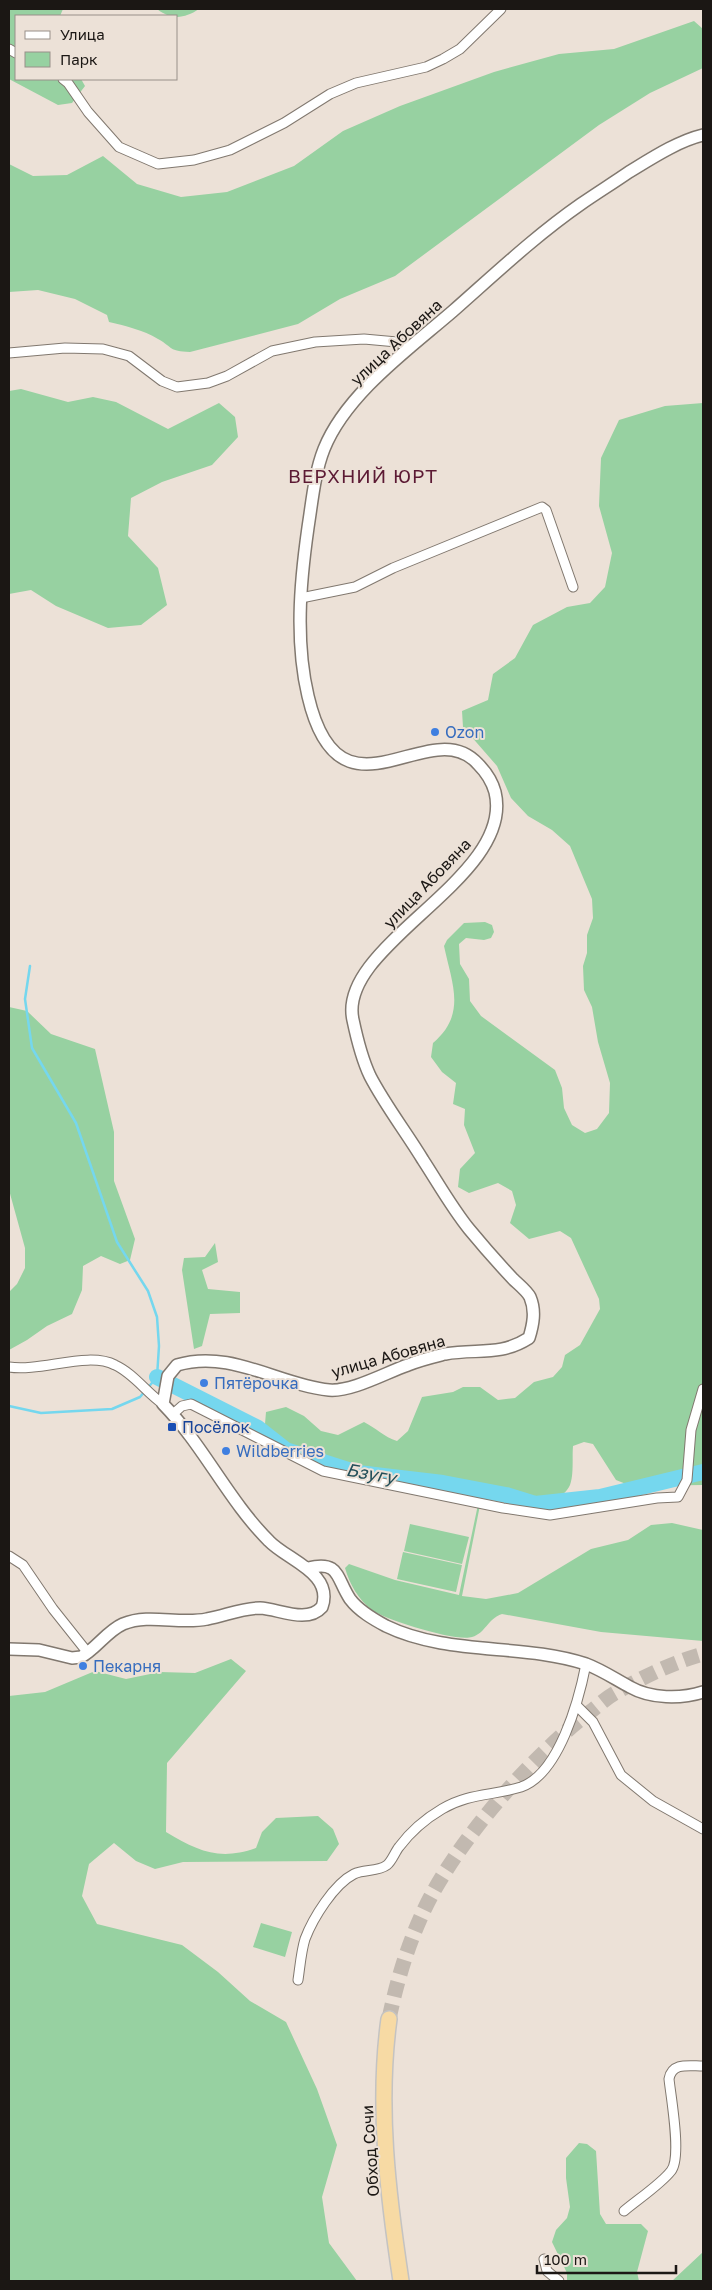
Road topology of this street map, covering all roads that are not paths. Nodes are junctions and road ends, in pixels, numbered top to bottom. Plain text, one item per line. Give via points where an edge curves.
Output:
1 (501, 9) edge
2 (64, 80) edge
3 (703, 135) edge
4 (410, 348) junction
5 (9, 353) edge
6 (573, 587) dead end
7 (301, 598) junction
8 (9, 1367) edge
9 (703, 1389) edge
10 (163, 1404) junction
11 (173, 1414) junction
12 (9, 1556) edge
13 (308, 1568) junction
14 (9, 1649) edge
15 (88, 1653) junction
16 (586, 1664) junction
17 (703, 1692) edge
18 (576, 1705) junction
19 (703, 1829) edge
20 (298, 1980) dead end
21 (389, 2019) tunnel mouth
22 (703, 2066) edge
23 (624, 2211) dead end
24 (544, 2259) dead end
25 (401, 2281) edge
26 (559, 2281) edge

1 - 2 street via 460,49 443,59 426,67 356,83 230,150 194,160 158,164 119,147
3 - 4 street, улица Абовяна via 645,162 578,206
4 - 5 street via 397,342 364,339 315,342 272,351 208,383 177,387 162,381 129,356 103,349 65,348
4 - 7 street, улица Абовяна via 372,382 342,417 324,449 305,542
6 - 7 street via 546,510 542,507 393,568 355,587
7 - 10 street, улица Абовяна via 301,642 308,699 319,729 332,750 352,763 384,763 438,750 456,750 473,758 487,774 495,791 497,815 491,837 476,860 370,966 354,993 351,1014 370,1075 466,1226 530,1296 534,1320 529,1338 515,1347 447,1354 340,1390 316,1387 233,1364 206,1361 177,1365 164,1387
8 - 10 street via 103,1360 118,1366
9 - 11 street via 691,1430 687,1480 678,1497 550,1515 322,1471 191,1404 182,1406
10 - 11 street
11 - 13 street via 235,1503 269,1542
12 - 15 street via 23,1565
13 - 15 street via 322,1585 324,1601 319,1611 310,1615 262,1608 188,1621 134,1620 121,1625
13 - 16 street via 325,1565 336,1571 350,1598 360,1609 394,1630 443,1643 537,1652
14 - 15 street via 39,1650 72,1658
16 - 17 street via 641,1692 672,1697
16 - 18 street
18 - 19 street via 593,1722 621,1776 653,1801
18 - 20 street via 556,1751 533,1781 520,1787 464,1798 443,1809 422,1822 399,1847 388,1865 354,1874 338,1886 315,1918 305,1940
21 - 25 highway, Обход Сочи via 383,2105
22 - 23 street via 681,2066 670,2072 676,2135 672,2170
24 - 26 street via 547,2271

